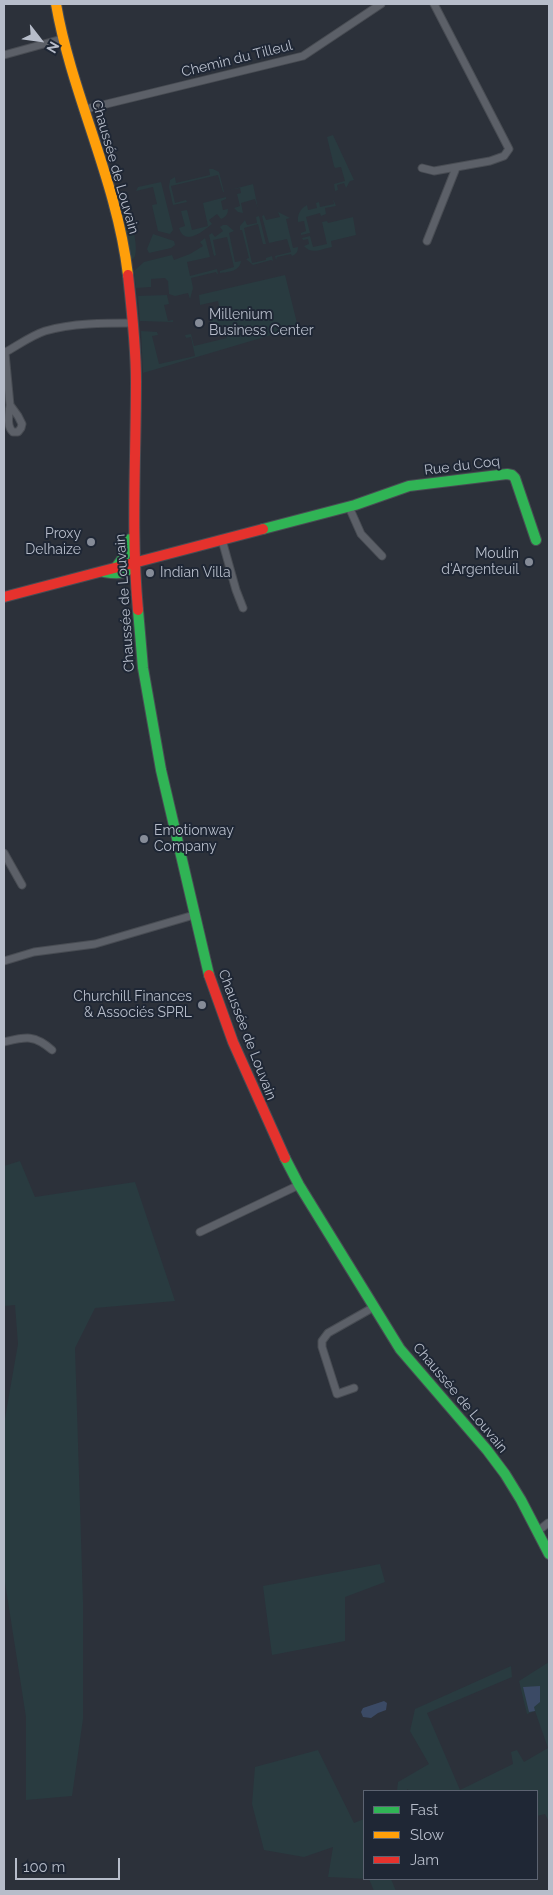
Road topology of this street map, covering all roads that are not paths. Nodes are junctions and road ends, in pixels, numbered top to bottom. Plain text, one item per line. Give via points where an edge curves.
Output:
1 (56, 4) edge
2 (381, 4) edge
3 (434, 4) edge
4 (62, 39) junction
5 (4, 54) edge
6 (86, 109) junction
7 (422, 168) dead end
8 (456, 168) junction
9 (427, 241) dead end
10 (133, 323) junction
11 (4, 353) edge
12 (10, 405) dead end
13 (349, 507) junction
14 (133, 526) junction
15 (222, 540) junction
16 (536, 540) dead end
17 (382, 556) dead end
18 (135, 563) junction
19 (118, 570) junction
20 (136, 592) junction
21 (4, 596) edge
22 (243, 608) dead end
23 (4, 853) edge
24 (22, 885) dead end
25 (194, 915) junction
26 (4, 961) edge
27 (4, 1042) edge
28 (52, 1050) dead end
29 (300, 1185) junction
30 (200, 1232) dead end
31 (374, 1307) junction
32 (354, 1388) dead end
33 (548, 1523) dead end
34 (538, 1531) junction
35 (549, 1554) edge

1 - 4 main road, Chaussée de Louvain
2 - 6 street, Chemin du Tilleul via 302,56
3 - 8 street via 508,147 504,156
4 - 5 street
4 - 6 main road, Chaussée de Louvain
6 - 10 main road, Chaussée de Louvain via 116,212 127,265
7 - 8 street via 434,171
8 - 9 street
10 - 11 street via 49,330
10 - 14 main road, Chaussée de Louvain via 136,380
11 - 12 street
13 - 15 main road, Rue du Coq
13 - 16 main road, Rue du Coq via 409,486 511,475 515,478
13 - 17 street via 361,534
14 - 18 main road, Chaussée de Louvain
14 - 19 main road via 129,547
15 - 18 main road, Rue du Coq
15 - 22 street
18 - 19 main road, Rue du Coq
18 - 20 main road, Chaussée de Louvain
19 - 20 main road
19 - 21 main road, Rue du Coq via 102,571
20 - 25 main road, Chaussée de Louvain via 144,678
23 - 24 street
25 - 26 street via 95,944 34,952
25 - 29 main road, Chaussée de Louvain via 207,969 233,1042 276,1142
27 - 28 street via 25,1037 41,1040
29 - 30 street
29 - 31 main road, Chaussée de Louvain
31 - 32 street via 328,1333 322,1341 337,1394
31 - 34 main road, Chaussée de Louvain via 417,1371 503,1471
33 - 34 street
34 - 35 main road, Chaussée de Louvain

